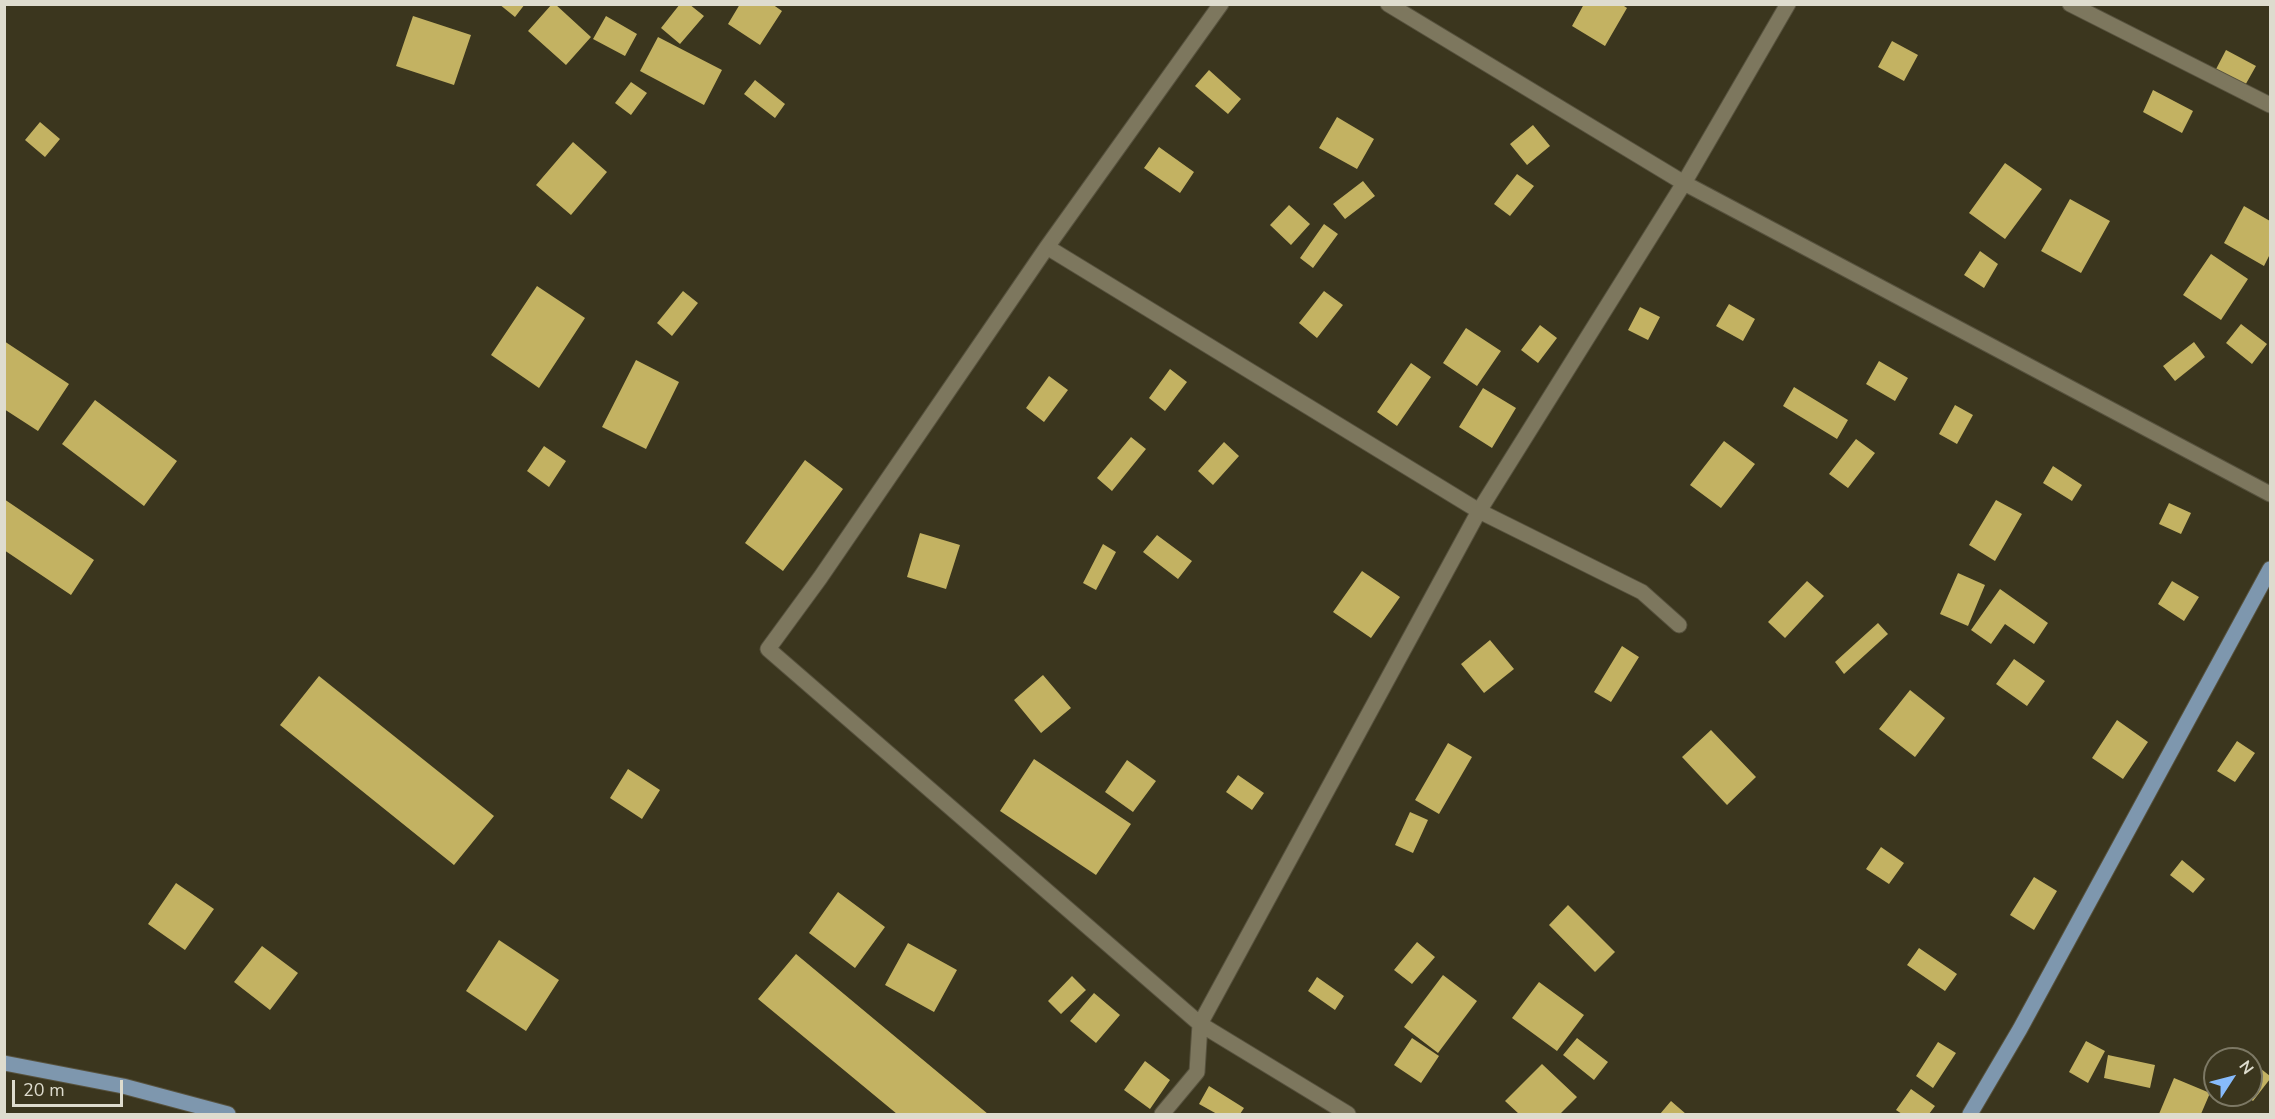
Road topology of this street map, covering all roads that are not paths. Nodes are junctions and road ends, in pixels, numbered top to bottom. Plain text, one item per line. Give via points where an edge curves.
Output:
1 (1221, 4) edge
2 (1388, 4) edge
3 (1788, 4) edge
4 (2070, 4) edge
5 (2271, 105) edge
6 (1684, 183) junction
7 (1047, 247) junction
8 (2271, 494) edge
9 (1479, 511) junction
10 (2271, 569) edge
11 (1679, 625) dead end
12 (1200, 1024) junction
13 (4, 1063) edge
14 (228, 1114) edge
15 (1162, 1114) edge
16 (1348, 1114) edge
17 (1970, 1114) edge

1 - 7 street
2 - 6 street
3 - 6 street
4 - 5 street
6 - 8 street
6 - 9 street
7 - 9 street
7 - 12 street via 768,649
9 - 11 street via 1642,592
9 - 12 street
10 - 17 main road
12 - 15 street via 1197,1072
12 - 16 street
13 - 14 main road via 123,1086

